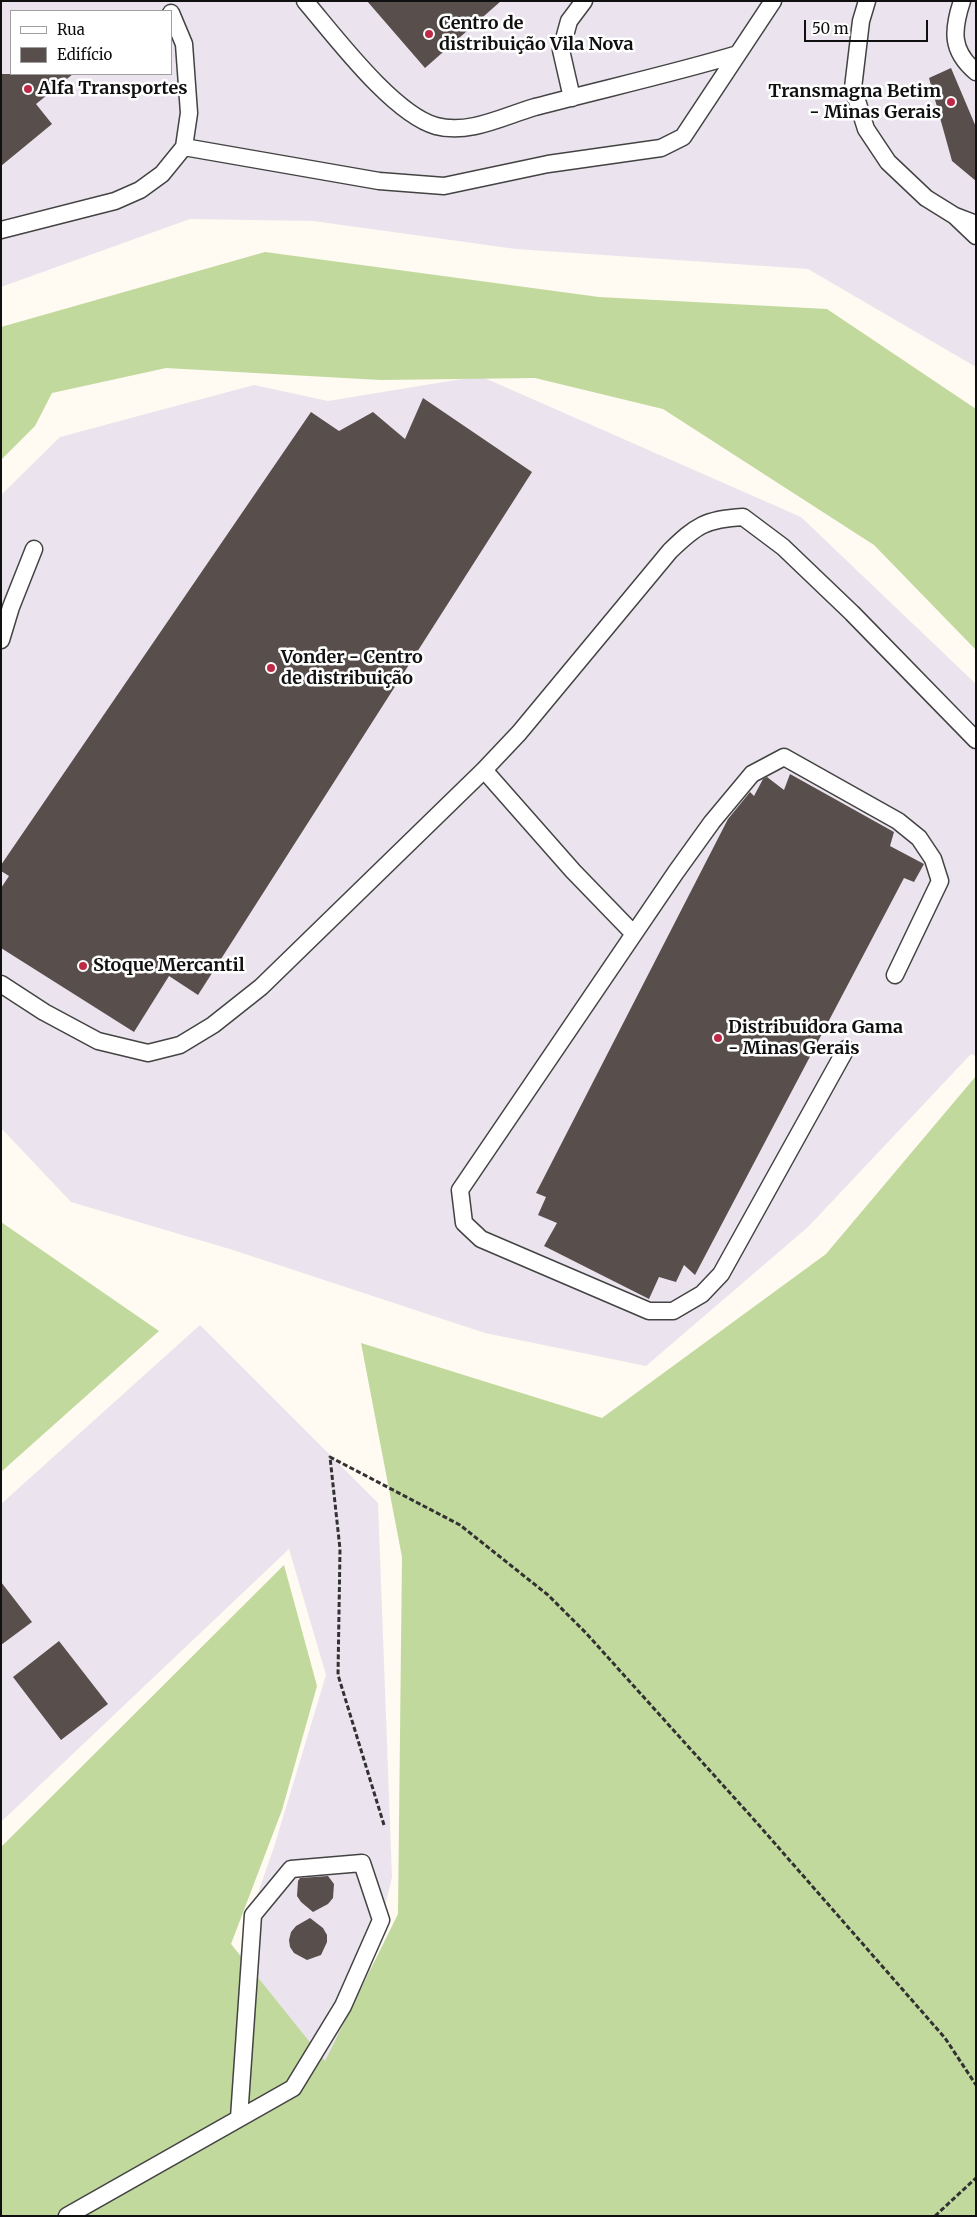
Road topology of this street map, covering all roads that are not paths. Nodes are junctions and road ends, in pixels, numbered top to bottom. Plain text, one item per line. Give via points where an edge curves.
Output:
1 (305, 1) edge
2 (584, 1) edge
3 (773, 1) edge
4 (867, 1) edge
5 (962, 1) edge
6 (172, 14) edge
7 (738, 54) junction
8 (976, 72) edge
9 (572, 98) junction
10 (184, 147) junction
11 (955, 216) junction
12 (976, 224) edge
13 (1, 230) edge
14 (976, 236) edge
15 (34, 549) dead end
16 (1, 640) edge
17 (976, 740) edge
18 (484, 770) junction
19 (634, 934) junction
20 (895, 976) dead end
21 (1, 984) edge
22 (846, 1049) dead end
23 (239, 2118) junction
24 (67, 2216) edge

1 - 9 lane via 355,61 402,108 436,126 483,124
2 - 9 lane via 569,21 561,50
3 - 7 lane
4 - 11 lane via 861,21 853,88 866,129 888,162 926,198
5 - 8 lane via 955,33 958,50 963,61
6 - 10 lane via 184,44 189,113
7 - 9 lane
7 - 10 lane via 683,137 661,148 548,164 444,186 379,181
10 - 13 lane via 162,174 140,190 115,201
11 - 12 lane
11 - 14 lane
15 - 16 lane
17 - 18 lane via 783,546 743,516 718,518 693,530 670,552 519,733
18 - 19 lane via 572,871
18 - 21 lane via 261,987 213,1025 180,1045 148,1053 98,1041
19 - 20 lane via 734,794 752,774 784,757 898,821 919,838 933,859 940,881
19 - 22 lane via 460,1190 464,1223 481,1239 649,1311 673,1310 702,1294 721,1274
23 - 23 lane via 293,2088 343,2006 382,1920 362,1863 291,1869 253,1915
23 - 24 lane

